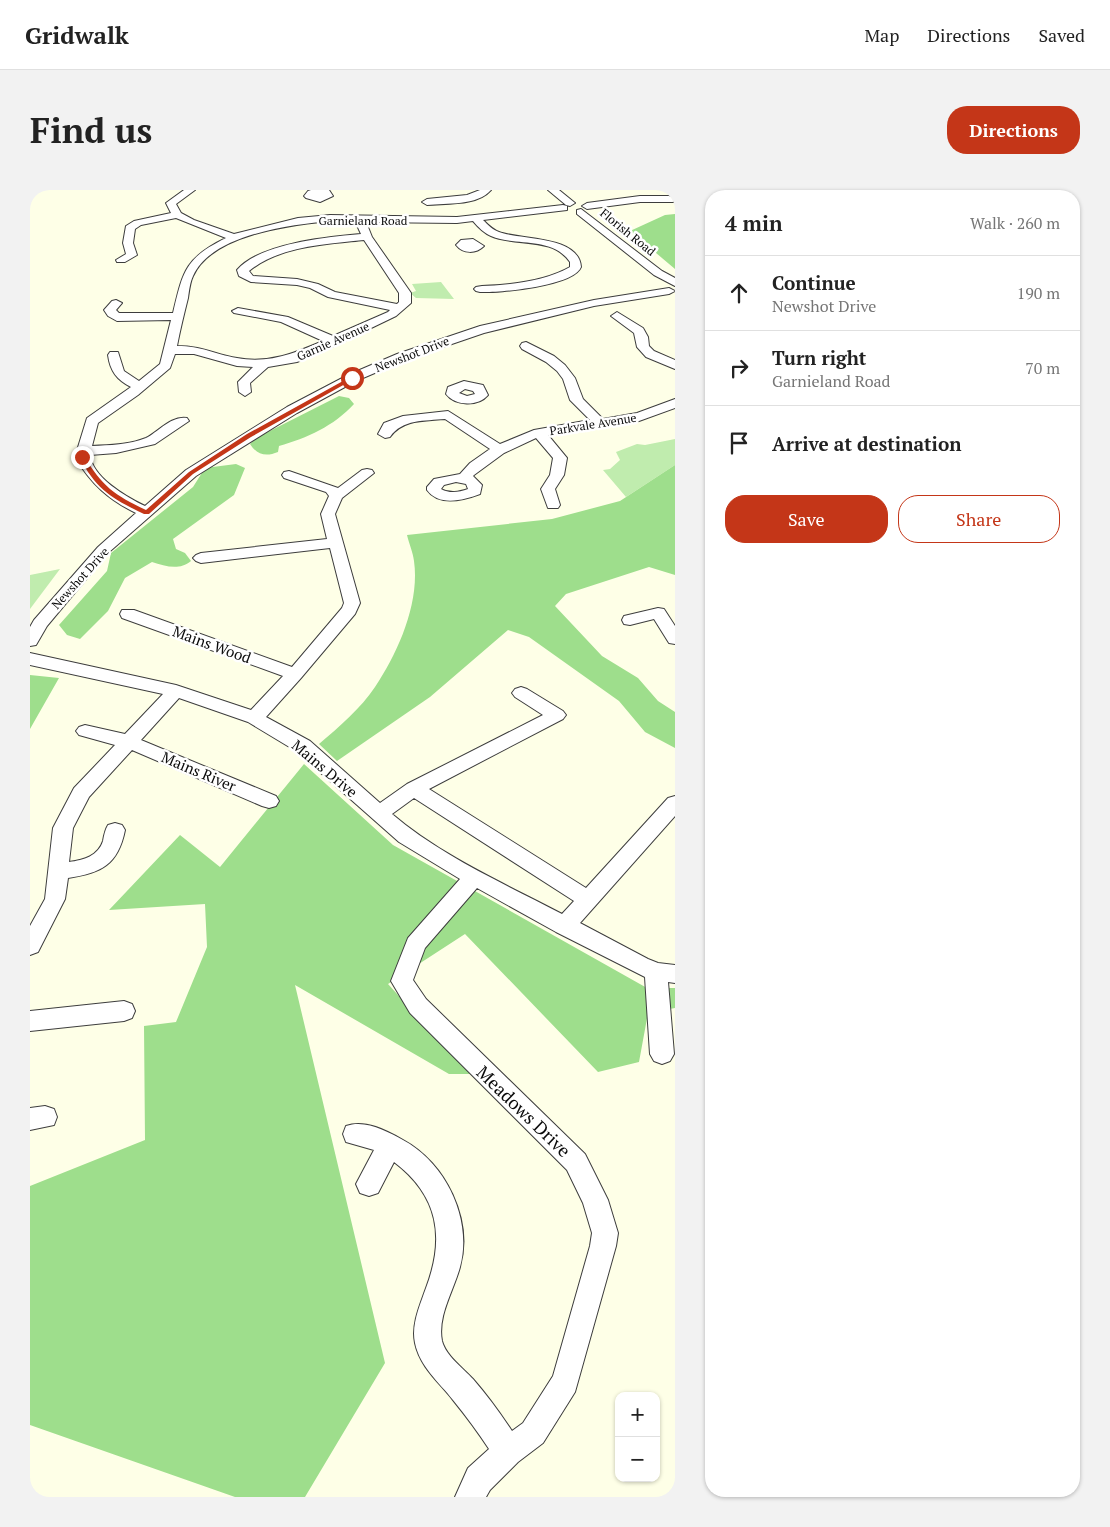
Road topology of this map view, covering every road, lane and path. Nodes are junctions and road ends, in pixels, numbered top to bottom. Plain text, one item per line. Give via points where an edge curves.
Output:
1 (189, 190) edge
2 (486, 190) edge
3 (553, 190) edge
4 (624, 190) edge
5 (640, 199) junction
6 (675, 199) edge
7 (567, 205) junction
8 (584, 209) junction
9 (177, 215) junction
10 (359, 218) junction
11 (476, 218) junction
12 (428, 221) junction
13 (496, 235) junction
14 (234, 238) junction
15 (367, 238) junction
16 (476, 243) dead end
17 (122, 260) dead end
18 (314, 276) dead end
19 (303, 283) junction
20 (472, 289) dead end
21 (673, 289) edge
22 (123, 301) dead end
23 (400, 308) junction
24 (238, 311) dead end
25 (178, 316) junction
26 (616, 316) dead end
27 (334, 341) junction
28 (526, 346) dead end
29 (169, 350) junction
30 (114, 355) dead end
31 (264, 364) junction
32 (675, 364) edge
33 (140, 386) junction
34 (246, 392) dead end
35 (462, 400) dead end
36 (675, 403) edge
37 (448, 416) junction
38 (182, 421) dead end
39 (600, 423) junction
40 (539, 433) junction
41 (385, 434) dead end
42 (500, 449) junction
43 (84, 451) junction
44 (367, 473) dead end
45 (289, 475) dead end
46 (464, 478) dead end
47 (336, 496) junction
48 (553, 505) dead end
49 (146, 512) junction
50 (336, 542) junction
51 (201, 558) dead end
52 (128, 614) dead end
53 (630, 620) dead end
54 (675, 639) edge
55 (30, 641) edge
56 (30, 659) edge
57 (295, 674) junction
58 (176, 691) junction
59 (521, 693) dead end
60 (254, 718) junction
61 (85, 731) dead end
62 (130, 742) junction
63 (414, 789) junction
64 (269, 801) dead end
65 (675, 803) edge
66 (379, 813) junction
67 (115, 830) dead end
68 (58, 871) junction
69 (474, 877) junction
70 (588, 900) junction
71 (564, 926) junction
72 (30, 946) edge
73 (666, 973) edge
74 (124, 1011) dead end
75 (30, 1021) edge
76 (662, 1054) dead end
77 (355, 1134) dead end
78 (390, 1146) junction
79 (369, 1184) dead end
80 (508, 1452) junction
81 (470, 1497) edge

1 - 9 street via 171,204
2 - 12 street via 482,195 472,197 424,199
3 - 7 street
4 - 5 street
5 - 6 street
5 - 8 street
7 - 8 street via 570,211
7 - 11 street, Garnieland Road
8 - 21 street, Florish Road
9 - 14 street
9 - 17 street via 138,223 130,228 128,242 132,255
10 - 12 street, Garnieland Road
10 - 14 street, Garnieland Road via 298,221
10 - 15 street
11 - 12 street, Garnieland Road
11 - 13 street
13 - 16 street
13 - 20 street via 547,242 575,260 575,269 564,276 498,289
14 - 25 street, Garnieland Road via 212,249 197,262 188,276
15 - 19 street, Garnie Avenue via 342,239 290,250 258,260 243,270 251,279
15 - 23 street via 405,293 405,303
18 - 19 street
19 - 23 street, Garnie Avenue via 332,295
21 - 49 street, Newshot Drive via 594,302 488,328 401,357 352,378 275,420 191,473
22 - 25 street via 110,310 117,317
23 - 27 street, Garnie Avenue
24 - 27 street via 284,319
25 - 29 street, Garnieland Road
26 - 32 street via 639,330 643,347 650,354
27 - 31 street, Garnie Avenue via 293,359
28 - 39 street via 561,368 569,378 577,400
29 - 31 street, Garnie Avenue via 196,350 237,362
29 - 33 street, Garnieland Road via 166,365
30 - 33 street via 115,368 124,378
31 - 34 street via 244,382
33 - 43 street, Garnieland Road via 92,421
35 - 37 street
36 - 39 street, Parkvale Avenue via 644,416
37 - 41 street via 403,420 389,426
37 - 42 street
38 - 43 street via 150,441 116,449
39 - 40 street, Parkvale Avenue
40 - 42 street, Parkvale Avenue
40 - 48 street, Parkvale Avenue via 560,458 557,475 548,489
42 - 46 street, Parkvale Avenue via 471,469
43 - 49 street via 82,457 92,476 117,499
44 - 47 street
45 - 47 street via 332,489
47 - 50 street via 328,514
49 - 55 street, Newshot Drive via 103,550 73,583
50 - 51 street
50 - 57 street via 352,603
52 - 57 street, Mains Wood
53 - 54 street via 658,613
56 - 58 street, Mains Drive
57 - 60 street
58 - 60 street, Mains Drive
58 - 62 street
59 - 63 street via 556,715
60 - 66 street, Mains Drive via 304,746
61 - 62 street, Mains River
62 - 64 street, Mains River
62 - 68 street via 81,793 63,828
63 - 66 street
63 - 70 street
65 - 70 street
66 - 69 street, Mains Drive via 406,837
67 - 68 street via 105,859 86,868
68 - 72 street via 55,899
69 - 71 street, Mains Drive
69 - 80 street, Meadows Drive via 416,944 402,981 423,1012 576,1162 595,1200 605,1233 565,1382 533,1433
70 - 71 street
71 - 73 street, Mains Drive
73 - 76 street
74 - 75 street
77 - 78 street
78 - 79 street
78 - 80 street via 420,1166 431,1180 442,1198 449,1225 449,1257 430,1318 428,1344 439,1363 490,1423
80 - 81 street, Meadows Drive via 479,1479

